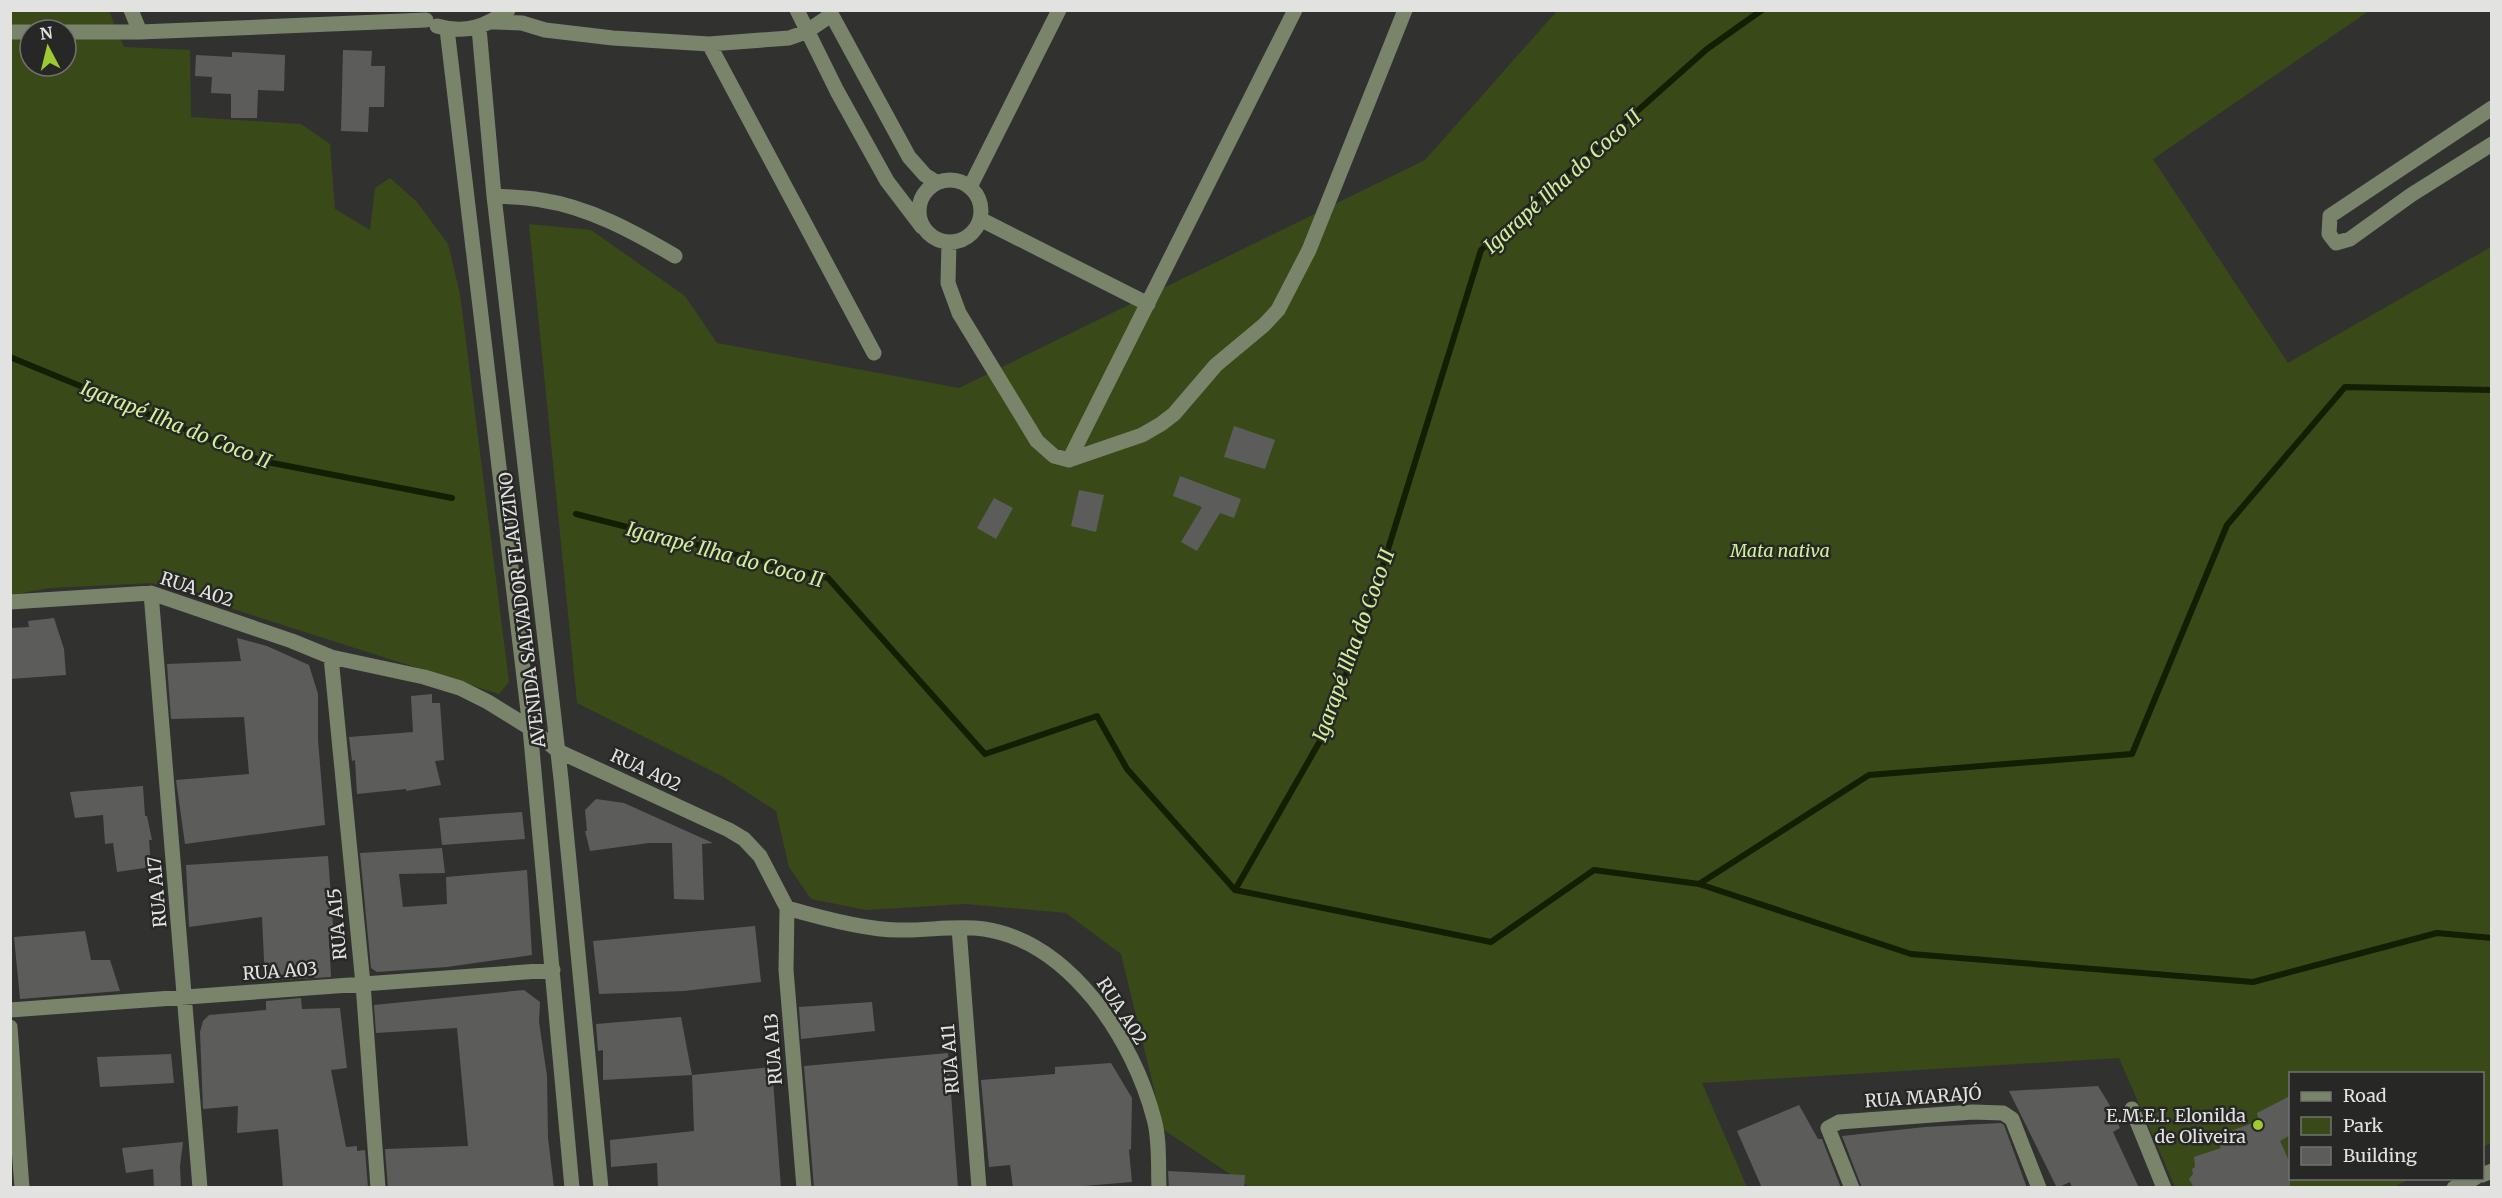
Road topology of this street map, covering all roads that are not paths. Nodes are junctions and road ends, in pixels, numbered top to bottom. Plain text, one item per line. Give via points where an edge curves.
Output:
1 (131, 10) edge
2 (508, 10) edge
3 (797, 10) edge
4 (1059, 10) edge
5 (1295, 10) edge
6 (1405, 10) edge
7 (830, 13) edge
8 (421, 15) edge
9 (494, 22) junction
10 (479, 28) junction
11 (447, 29) junction
12 (78, 32) edge
13 (140, 32) junction
14 (806, 32) junction
15 (710, 44) junction
16 (2492, 108) edge
17 (2492, 144) edge
18 (936, 182) junction
19 (970, 187) junction
20 (495, 196) junction
21 (980, 219) junction
22 (922, 227) junction
23 (949, 242) junction
24 (675, 256) dead end
25 (1148, 304) junction
26 (874, 354) dead end
27 (1069, 460) junction
28 (151, 593) junction
29 (10, 602) edge
30 (331, 657) junction
31 (530, 729) junction
32 (558, 751) junction
33 (787, 908) junction
34 (959, 928) junction
35 (553, 970) junction
36 (363, 984) junction
37 (186, 998) junction
38 (10, 1010) edge
39 (10, 1027) edge
40 (2132, 1109) dead end
41 (2473, 1180) edge
42 (22, 1188) edge
43 (200, 1188) edge
44 (378, 1188) edge
45 (573, 1188) edge
46 (600, 1188) edge
47 (804, 1188) edge
48 (979, 1188) edge
49 (1159, 1188) edge
50 (1852, 1188) edge
51 (2039, 1188) edge
52 (2164, 1188) edge
53 (2454, 1188) edge

1 - 13 street
2 - 9 street
3 - 14 street
4 - 19 street
5 - 25 street
6 - 27 street via 1309,250 1278,310 1216,365 1161,424 1142,435
7 - 14 street
7 - 18 street via 909,157
8 - 11 street
8 - 13 street
9 - 10 street
9 - 15 street via 613,38
10 - 11 street
10 - 20 street, AVENIDA SALVADOR FLAUZINO
11 - 31 street, AVENIDA SALVADOR FLAUZINO
12 - 13 street
14 - 15 street via 778,40
14 - 22 street via 887,182
15 - 26 street
16 - 17 street via 2330,216 2329,234 2336,243 2350,239 2410,195
18 - 19 street via 955,180
18 - 22 street via 918,206
19 - 21 street via 980,201
20 - 24 street via 566,205 618,224
20 - 32 street, AVENIDA SALVADOR FLAUZINO
21 - 23 street via 969,236
21 - 25 street
22 - 23 street via 929,235
23 - 27 street via 948,283 958,313 1037,441 1054,456
25 - 27 street
28 - 29 street, RUA A02
28 - 30 street, RUA A02
28 - 37 street, RUA A17
30 - 31 street, RUA A02 via 424,676 460,688
30 - 36 street, RUA A15
31 - 32 street, RUA A02
31 - 35 street, AVENIDA SALVADOR FLAUZINO
32 - 33 street, RUA A02 via 744,839 760,856
32 - 46 street, AVENIDA SALVADOR FLAUZINO
33 - 34 street, RUA A02 via 896,931
33 - 47 street, RUA A13 via 786,970
34 - 48 street, RUA A11
34 - 49 street, RUA A02 via 982,928 1026,943 1062,966 1098,1003 1134,1065 1155,1121
35 - 36 street, RUA A03
35 - 45 street, AVENIDA SALVADOR FLAUZINO
36 - 37 street, RUA A03
36 - 44 street, RUA A15
37 - 38 street, RUA A03
37 - 43 street, RUA A17
39 - 42 street
40 - 52 street
41 - 53 street
50 - 51 street, RUA MARAJÓ via 1828,1128 1839,1122 1973,1112 2003,1113 2012,1119

